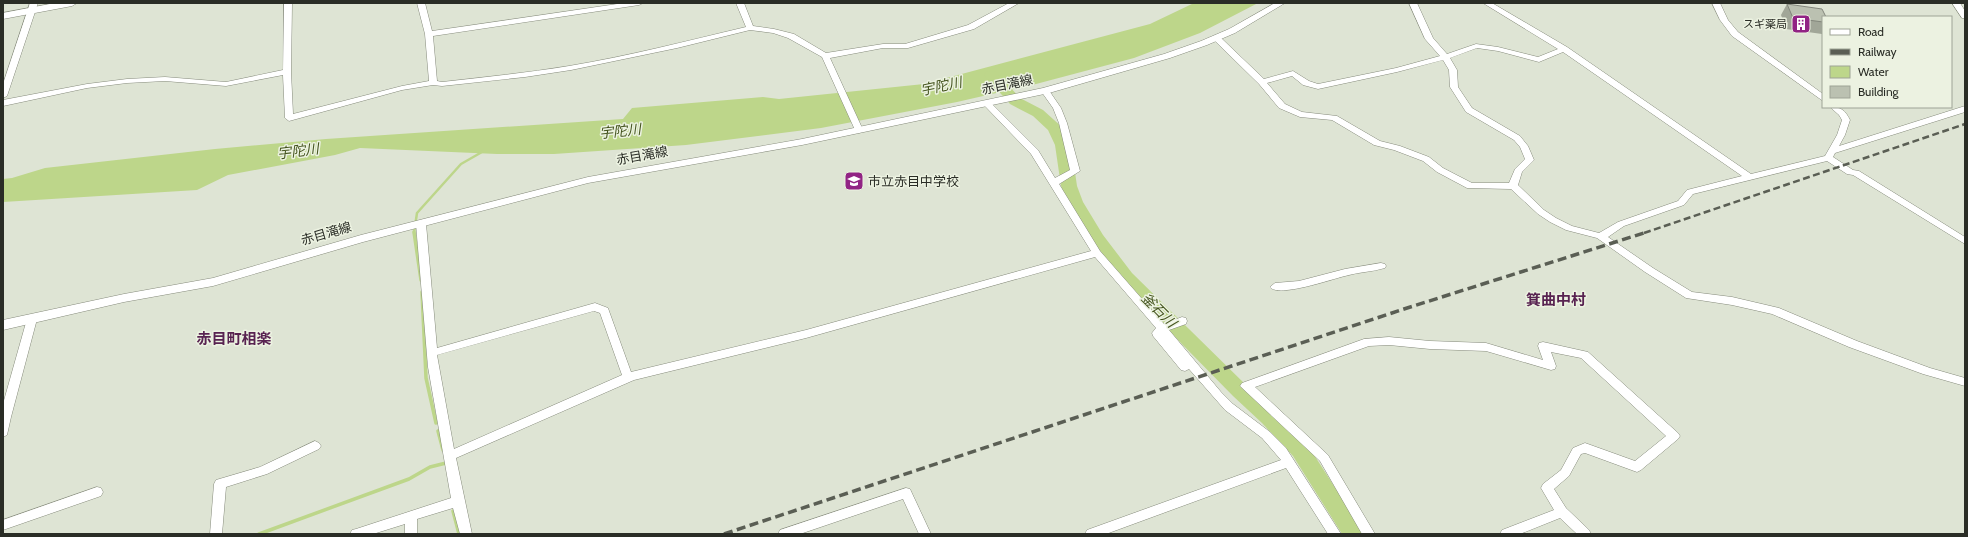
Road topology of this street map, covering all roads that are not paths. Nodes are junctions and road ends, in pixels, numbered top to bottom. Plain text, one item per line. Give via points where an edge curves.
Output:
1 (72, 3) edge
2 (288, 3) edge
3 (421, 3) edge
4 (639, 3) edge
5 (740, 3) edge
6 (1015, 3) edge
7 (1281, 3) edge
8 (1413, 3) edge
9 (1486, 3) edge
10 (1716, 3) edge
11 (1956, 3) edge
12 (33, 7) edge
13 (3, 16) edge
14 (1965, 16) edge
15 (750, 28) junction
16 (429, 34) junction
17 (1216, 38) junction
18 (1564, 49) junction
19 (826, 56) junction
20 (1445, 57) junction
21 (287, 72) junction
22 (1262, 82) junction
23 (434, 83) junction
24 (1045, 91) junction
25 (3, 96) edge
26 (1822, 97) edge
27 (3, 103) edge
28 (987, 104) junction
29 (1835, 108) edge
30 (1965, 110) edge
31 (859, 128) junction
32 (1831, 155) junction
33 (1749, 177) junction
34 (1057, 181) junction
35 (1513, 186) junction
36 (415, 225) junction
37 (1600, 236) junction
38 (1965, 241) edge
39 (1097, 253) junction
40 (1380, 266) dead end
41 (1275, 287) dead end
42 (32, 319) junction
43 (1181, 322) dead end
44 (3, 325) edge
45 (1165, 329) junction
46 (432, 353) junction
47 (1185, 367) dead end
48 (628, 378) junction
49 (1965, 382) edge
50 (3, 432) edge
51 (315, 446) dead end
52 (449, 456) junction
53 (1289, 462) junction
54 (98, 492) dead end
55 (458, 501) junction
56 (1562, 512) junction
57 (411, 517) junction
58 (3, 524) edge
59 (216, 534) edge
60 (356, 534) edge
61 (411, 534) edge
62 (466, 534) edge
63 (784, 534) edge
64 (925, 534) edge
65 (1091, 534) edge
66 (1335, 534) edge
67 (1369, 534) edge
68 (1506, 534) edge
69 (1585, 534) edge

1 - 12 highway
2 - 21 street
3 - 16 street
4 - 16 street
5 - 15 street
6 - 19 street via 971,27 905,46 883,46
7 - 17 main road, 赤目滝線
8 - 20 street via 1428,39
9 - 18 street
10 - 26 street via 1734,36 1745,41
11 - 14 street
12 - 13 highway
12 - 25 street
15 - 19 street via 791,36
15 - 23 street via 571,68
16 - 23 street
17 - 22 street
17 - 24 main road, 赤目滝線 via 1167,56
18 - 20 street via 1539,60 1476,46
18 - 33 street
19 - 31 street
20 - 22 street via 1318,87 1306,83 1293,72
20 - 35 street via 1453,70 1454,87 1469,110 1517,138 1524,146 1530,160 1523,164 1513,178
21 - 23 street via 289,118 402,88
21 - 27 street via 226,84 165,79 120,82
22 - 35 street via 1282,106 1308,115 1334,118 1377,143 1426,159 1440,170 1470,186
24 - 28 main road, 赤目滝線
24 - 34 street via 1057,108 1063,123 1075,170
28 - 31 main road, 赤目滝線
28 - 34 street via 1035,152
29 - 32 street via 1846,120
30 - 32 street
31 - 36 main road, 赤目滝線 via 802,142 588,180
32 - 33 street
32 - 38 street via 1850,172 1856,173
33 - 37 street via 1690,192 1681,203 1621,224
34 - 39 street
35 - 37 street via 1552,220 1569,228
36 - 42 main road, 赤目滝線 via 213,282 124,298
36 - 46 street
37 - 49 street via 1690,295 1775,311 1927,371
39 - 45 street
39 - 48 street via 806,334
40 - 41 street via 1345,272 1299,286
42 - 44 main road, 赤目滝線
42 - 50 street
43 - 45 street
45 - 47 street via 1157,333
45 - 53 street via 1217,395 1266,435
46 - 48 street via 600,308 604,311
46 - 52 street
48 - 52 street
51 - 59 street via 263,471 220,484
52 - 55 street
53 - 65 street
53 - 66 street
54 - 58 street
55 - 57 street
55 - 62 street
56 - 67 street via 1547,488 1565,473 1577,451 1585,448 1636,467 1674,436 1584,355 1543,346 1551,366 1486,347 1368,342 1246,386 1324,458
56 - 68 street
56 - 69 street
57 - 60 street
57 - 61 street
63 - 64 street via 906,493

